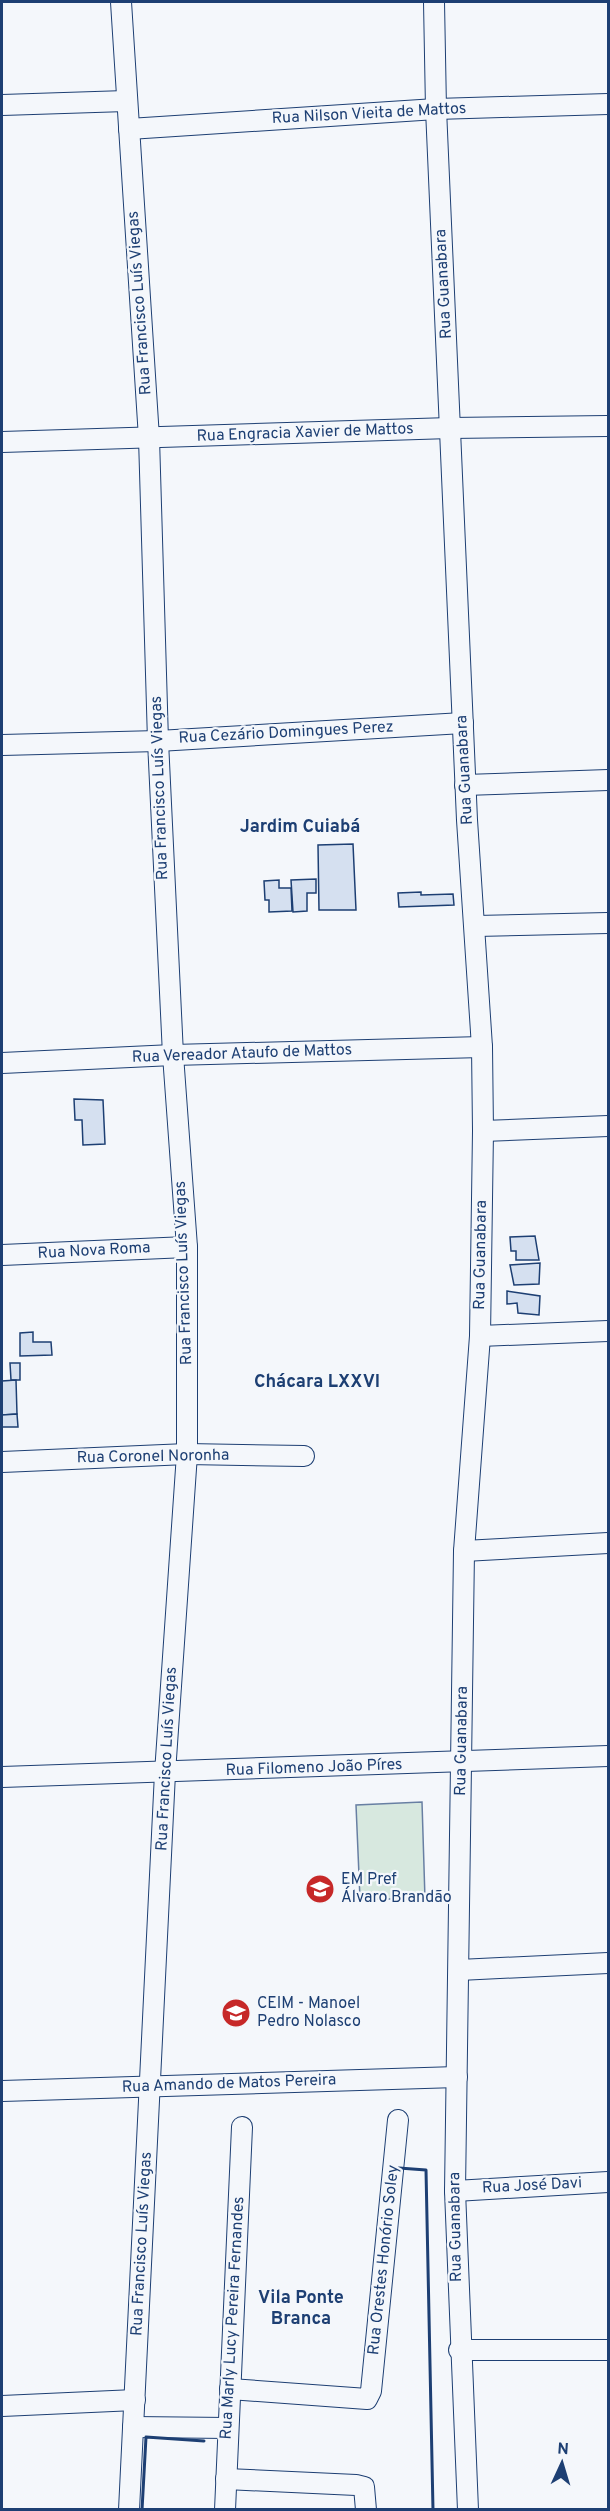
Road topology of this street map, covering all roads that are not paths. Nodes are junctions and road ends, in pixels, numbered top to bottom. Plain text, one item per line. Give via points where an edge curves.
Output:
1 (121, 2) edge
2 (434, 2) edge
3 (126, 101) junction
4 (609, 104) edge
5 (2, 105) edge
6 (436, 109) junction
7 (129, 129) junction
8 (609, 426) edge
9 (450, 428) junction
10 (149, 438) junction
11 (2, 442) edge
12 (463, 723) junction
13 (158, 741) junction
14 (2, 745) edge
15 (609, 780) edge
16 (465, 785) junction
17 (609, 922) edge
18 (476, 926) junction
19 (482, 1047) junction
20 (173, 1055) junction
21 (2, 1063) edge
22 (609, 1126) edge
23 (483, 1131) junction
24 (187, 1247) junction
25 (2, 1255) edge
26 (609, 1331) edge
27 (480, 1336) junction
28 (187, 1454) junction
29 (304, 1456) dead end
30 (2, 1461) edge
31 (609, 1543) edge
32 (464, 1551) junction
33 (609, 1756) edge
34 (462, 1763) junction
35 (165, 1773) junction
36 (2, 1777) edge
37 (609, 1963) edge
38 (459, 1970) junction
39 (456, 2077) junction
40 (150, 2087) junction
41 (2, 2091) edge
42 (398, 2121) dead end
43 (242, 2127) dead end
44 (609, 2182) edge
45 (454, 2191) junction
46 (459, 2349) junction
47 (609, 2350) edge
48 (230, 2389) junction
49 (135, 2400) junction
50 (2, 2406) edge
51 (133, 2427) junction
52 (228, 2428) junction
53 (226, 2479) junction
54 (129, 2510) edge
55 (225, 2510) edge
56 (366, 2510) edge
57 (468, 2510) edge

1 - 3 street, Rua Francisco Luís Viegas
2 - 6 street, Rua Guanabara
3 - 5 street
3 - 7 street, Rua Francisco Luís Viegas
4 - 6 street, Rua Nilson Vieita de Mattos
6 - 7 street, Rua Nilson Vieita de Mattos
6 - 9 street, Rua Guanabara
7 - 10 street, Rua Francisco Luís Viegas
8 - 9 street, Rua Engracia Xavier de Mattos
9 - 10 street, Rua Engracia Xavier de Mattos
9 - 12 street, Rua Guanabara
10 - 11 street, Rua Engracia Xavier de Mattos
10 - 13 street, Rua Francisco Luís Viegas
12 - 13 street, Rua Cezário Domingues Perez
12 - 16 street, Rua Guanabara
13 - 14 street, Rua Cezário Domingues Perez
13 - 20 street, Rua Francisco Luís Viegas
15 - 16 street
16 - 18 street, Rua Guanabara
17 - 18 street
18 - 19 street, Rua Guanabara
19 - 20 street, Rua Vereador Ataufo de Mattos
19 - 23 street, Rua Guanabara
20 - 21 street, Rua Vereador Ataufo de Mattos
20 - 24 street, Rua Francisco Luís Viegas
22 - 23 street
23 - 27 street, Rua Guanabara
24 - 25 street, Rua Nova Roma
24 - 28 street, Rua Francisco Luís Viegas
26 - 27 street
27 - 32 street, Rua Guanabara
28 - 29 street, Rua Coronel Noronha
28 - 30 street, Rua Coronel Noronha
28 - 35 street, Rua Francisco Luís Viegas
31 - 32 street
32 - 34 street, Rua Guanabara
33 - 34 street, Rua Filomeno João Píres
34 - 35 street, Rua Filomeno João Píres
34 - 38 street, Rua Guanabara
35 - 36 street, Rua Filomeno João Píres
35 - 40 street, Rua Francisco Luís Viegas
37 - 38 street
38 - 39 street, Rua Guanabara
39 - 40 street, Rua Amando de Matos Pereira
39 - 45 street, Rua Guanabara
40 - 41 street, Rua Amando de Matos Pereira
40 - 49 street, Rua Francisco Luís Viegas
42 - 48 street, Rua Orestes Honório Soley via 371,2391 367,2399
43 - 48 street, Rua Marly Lucy Pereira Fernandes
44 - 45 street, Rua José Davi
45 - 46 street, Rua Guanabara
46 - 47 street
46 - 57 street, Rua Guanabara
48 - 52 street, Rua Marly Lucy Pereira Fernandes
49 - 50 street
49 - 51 street, Rua Francisco Luís Viegas
51 - 52 street
51 - 54 street, Rua Francisco Luís Viegas
52 - 53 street, Rua Marly Lucy Pereira Fernandes
53 - 55 street, Rua Marly Lucy Pereira Fernandes
53 - 56 street via 364,2487

